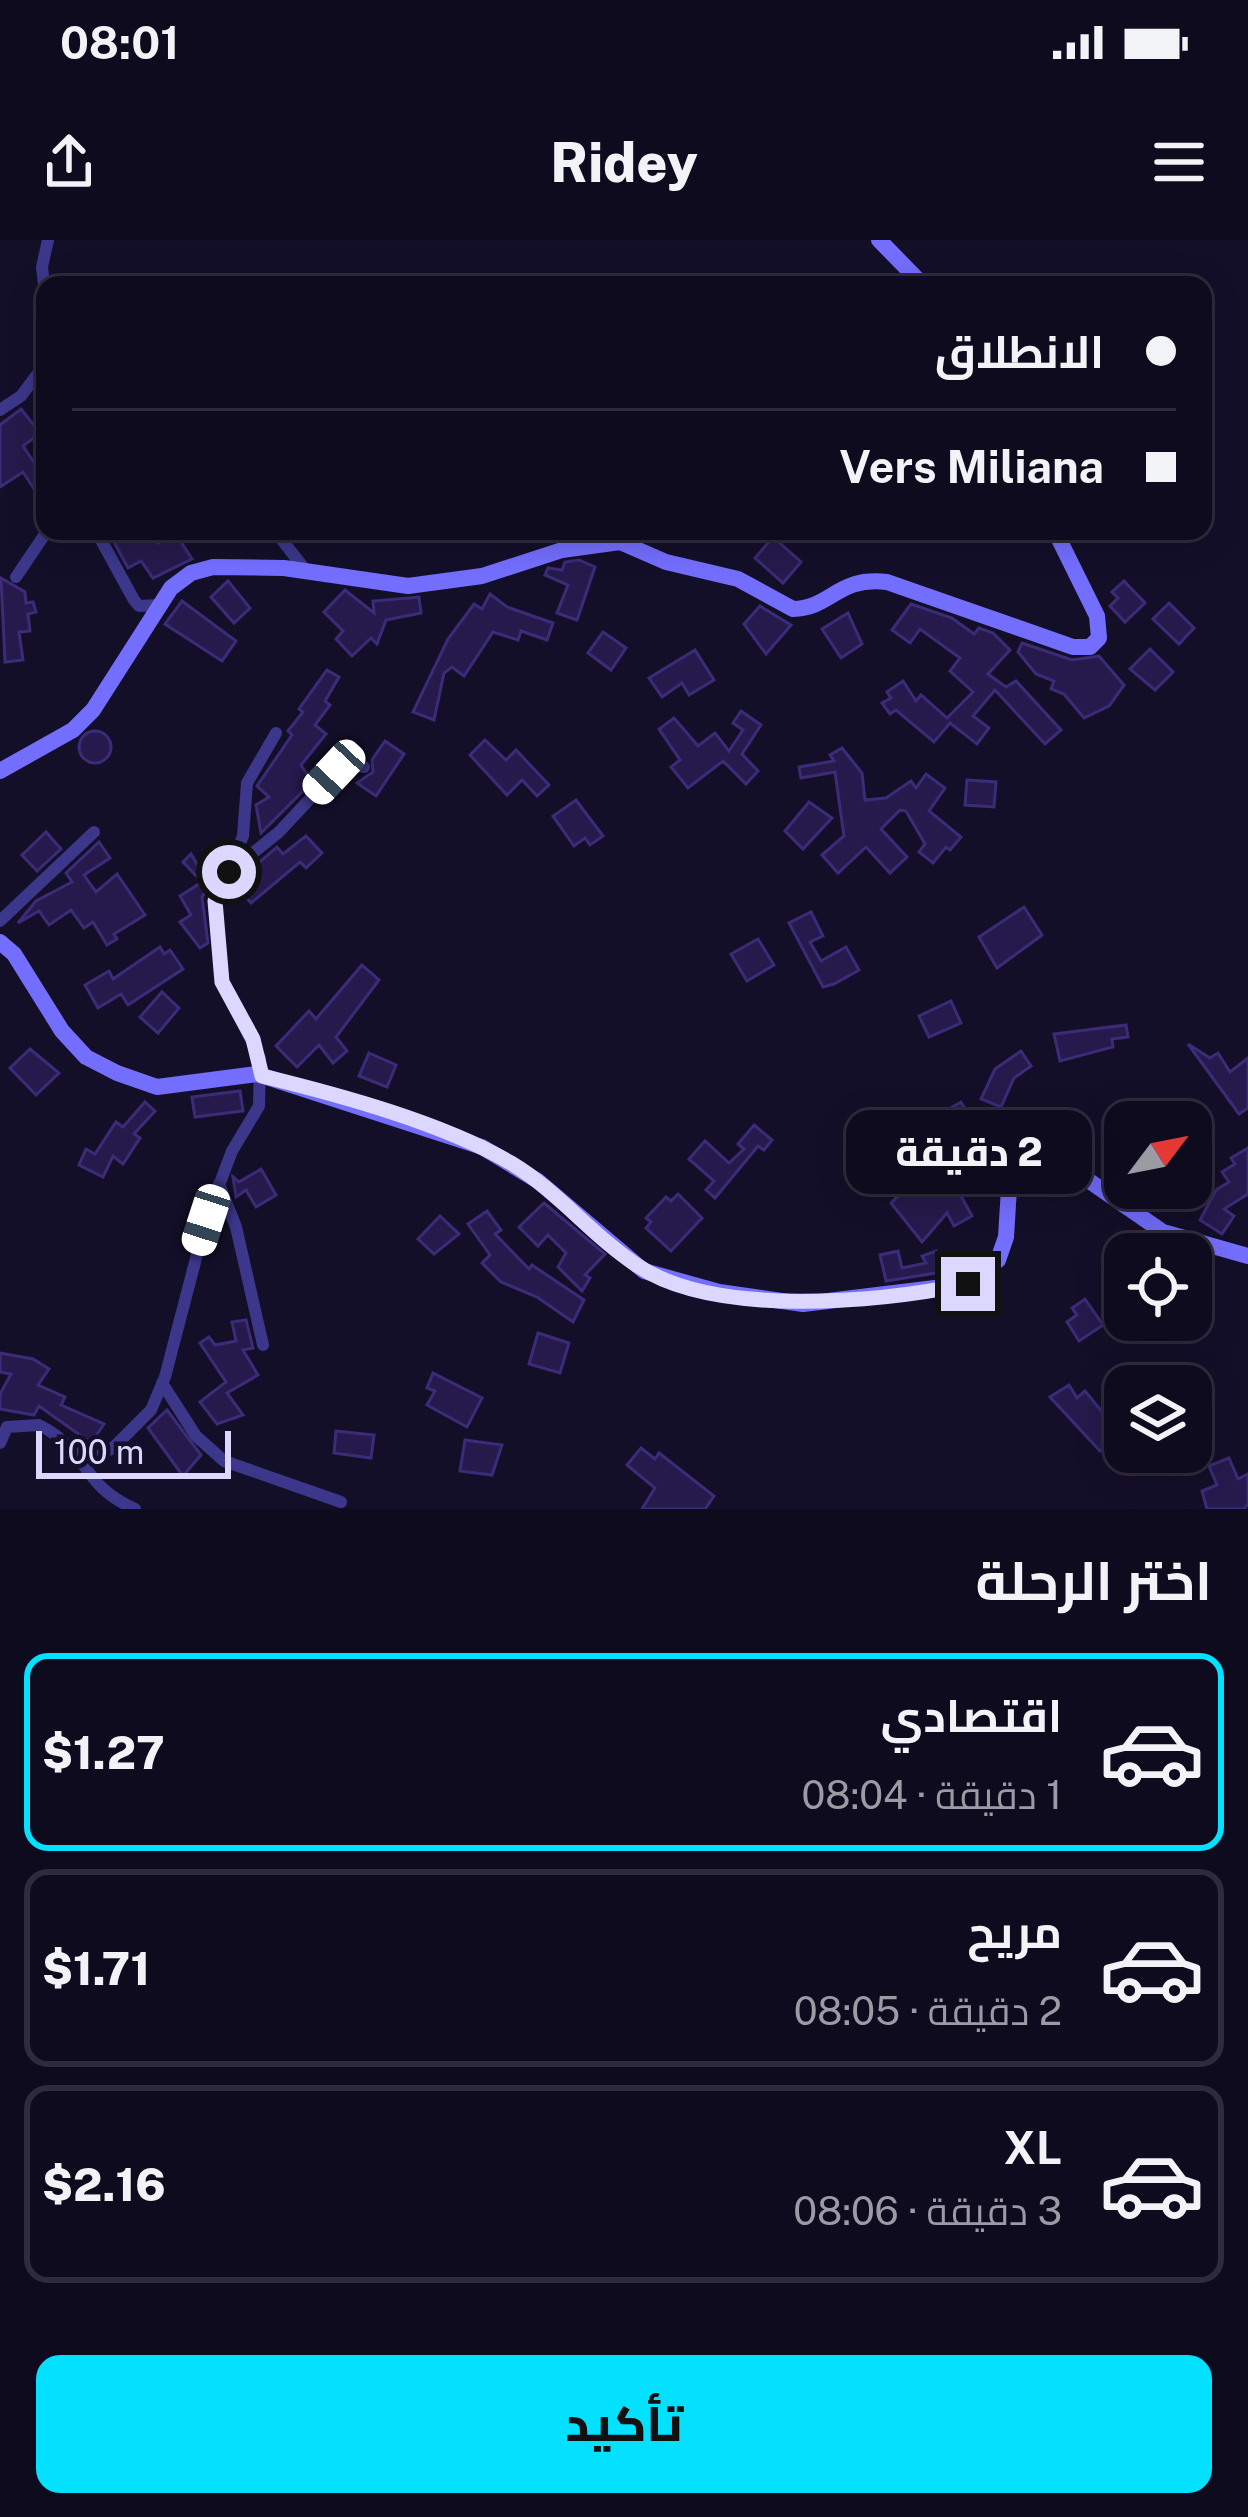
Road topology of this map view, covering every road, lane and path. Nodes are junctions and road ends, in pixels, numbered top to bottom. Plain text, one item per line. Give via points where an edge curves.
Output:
1 (48, 240) edge
2 (879, 240) edge
3 (43, 276) edge
4 (914, 276) edge
5 (36, 376) edge
6 (0, 410) edge
7 (41, 540) edge
8 (102, 540) edge
9 (282, 540) edge
10 (1058, 540) edge
11 (307, 572) junction
12 (16, 577) dead end
13 (159, 605) junction
14 (276, 733) dead end
15 (364, 766) dead end
16 (0, 771) edge
17 (94, 832) dead end
18 (229, 872) junction
19 (0, 921) edge
20 (0, 942) edge
21 (262, 1076) junction
22 (219, 1184) junction
23 (1248, 1256) edge
24 (263, 1345) dead end
25 (162, 1383) junction
26 (3, 1427) edge
27 (0, 1443) edge
28 (85, 1464) junction
29 (341, 1502) dead end
30 (135, 1509) edge

1 - 3 street
2 - 4 main road
5 - 6 street
7 - 12 street
8 - 13 street via 134,600
9 - 11 street
10 - 11 main road via 1097,616 1099,638 1090,647 887,582 855,580 794,609 749,584 620,542 432,585
11 - 13 main road via 213,567 182,579
13 - 16 main road via 73,730
14 - 18 street via 248,783 244,836
15 - 18 street via 334,772
17 - 19 street
18 - 21 street via 215,901 222,982 253,1039
20 - 21 main road via 86,1057 117,1073 172,1087
21 - 22 street via 259,1106
21 - 23 main road via 482,1148 666,1280 777,1303 968,1284 998,1260 1010,1172 1028,1151 1060,1160 1163,1232
22 - 24 street
22 - 25 street
25 - 28 street via 139,1426
25 - 29 street via 196,1436 224,1461
26 - 27 street
26 - 28 street via 39,1425
28 - 30 street via 94,1486

